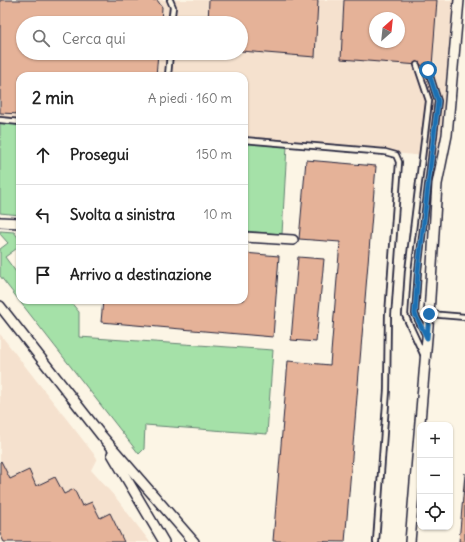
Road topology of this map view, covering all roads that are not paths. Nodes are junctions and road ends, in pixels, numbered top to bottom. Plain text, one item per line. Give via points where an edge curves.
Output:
1 (170, 0) edge
2 (459, 0) edge
3 (172, 16) edge
4 (169, 60) edge
5 (417, 65) dead end
6 (427, 66) dead end
7 (168, 72) edge
8 (0, 120) edge
9 (16, 122) edge
10 (248, 140) edge
11 (0, 222) edge
12 (16, 223) edge
13 (248, 237) edge
14 (293, 240) dead end
15 (0, 306) edge
16 (429, 314) junction
17 (465, 317) edge
18 (427, 338) junction
19 (425, 359) junction
20 (102, 435) junction
21 (164, 542) edge
22 (194, 542) edge
23 (376, 542) edge
24 (410, 542) edge

1 - 3 lane via 173,6
2 - 16 street via 447,135 438,184
4 - 7 lane
5 - 19 lane via 429,101 408,270 405,315
6 - 18 lane via 438,101 415,314
8 - 9 lane
10 - 23 lane via 385,152 396,155 399,162
11 - 12 street
13 - 14 street
15 - 20 street
16 - 17 lane
16 - 18 street
18 - 19 street
19 - 24 street
20 - 21 street
20 - 22 street

